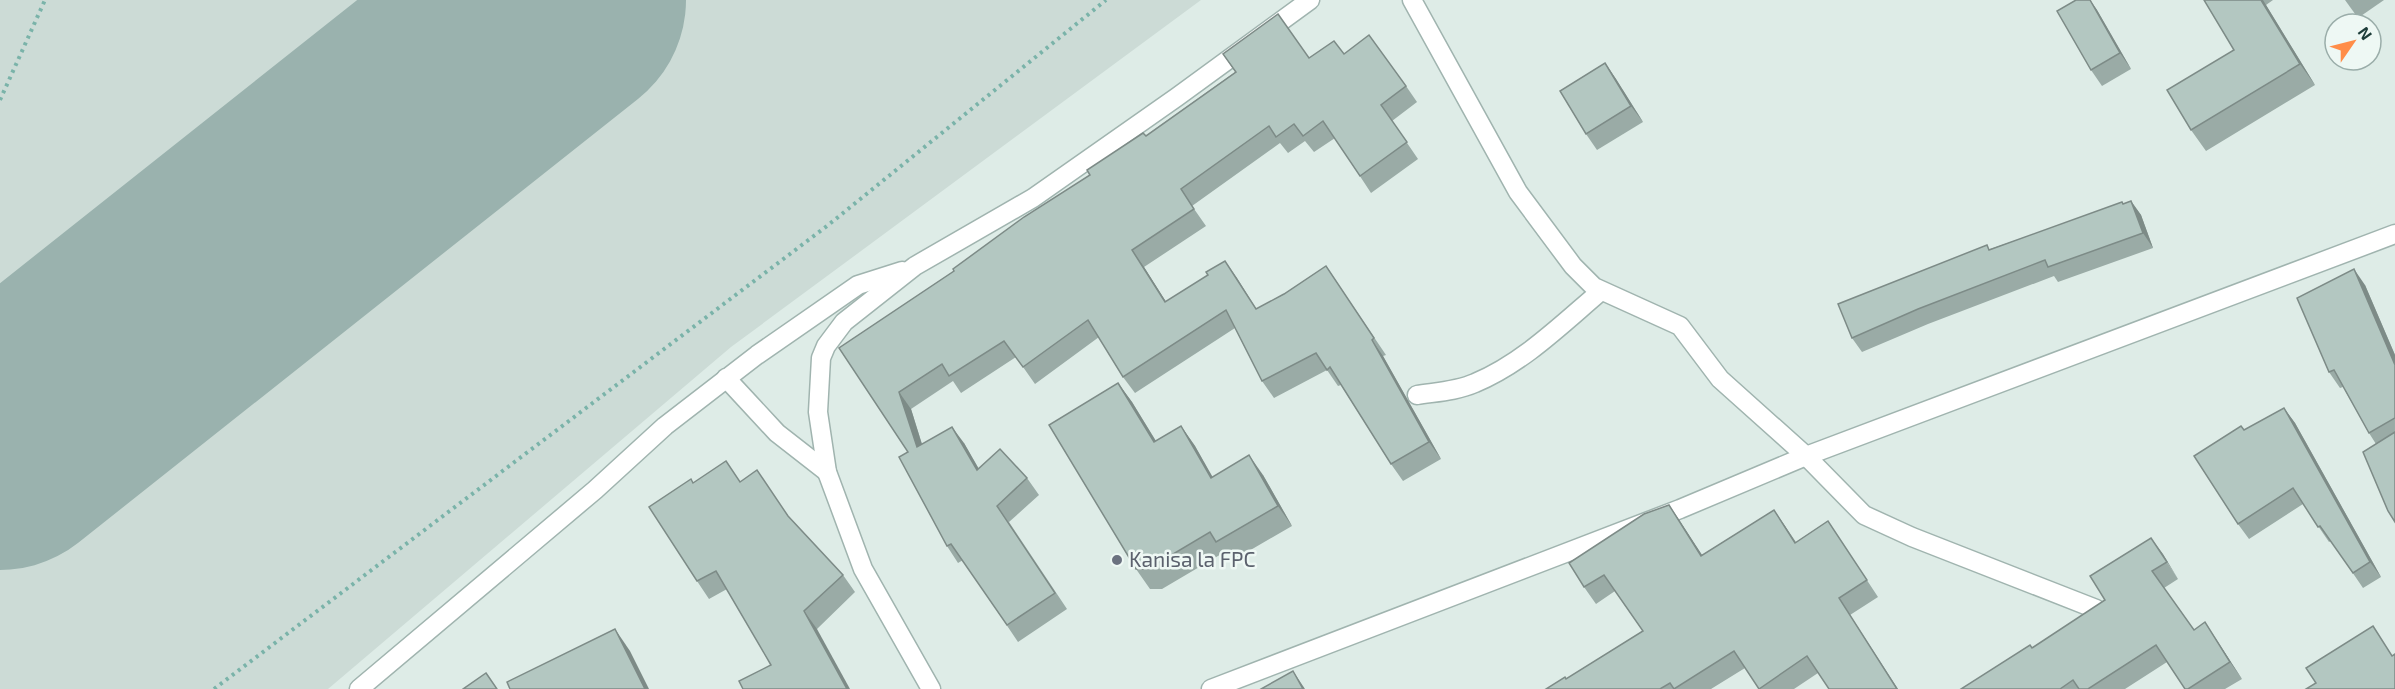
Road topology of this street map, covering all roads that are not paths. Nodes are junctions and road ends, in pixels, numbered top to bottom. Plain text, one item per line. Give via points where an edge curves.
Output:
1 (1310, 0) edge
2 (1412, 0) edge
3 (2395, 234) edge
4 (915, 266) junction
5 (1601, 291) junction
6 (726, 378) junction
7 (1417, 395) dead end
8 (1806, 456) junction
9 (827, 472) junction
10 (2096, 609) edge
11 (358, 689) edge
12 (931, 689) edge
13 (1211, 689) edge

1 - 4 street via 1033,198
2 - 5 street via 1518,192 1573,266
3 - 8 street
4 - 6 street via 858,285
4 - 9 street via 844,322 826,346 821,358 819,411
5 - 7 street via 1504,368 1464,387
5 - 8 street via 1680,326 1720,379
6 - 9 street via 777,432
6 - 11 street
8 - 10 street via 1864,515
8 - 13 street via 1669,513
9 - 12 street via 863,569

